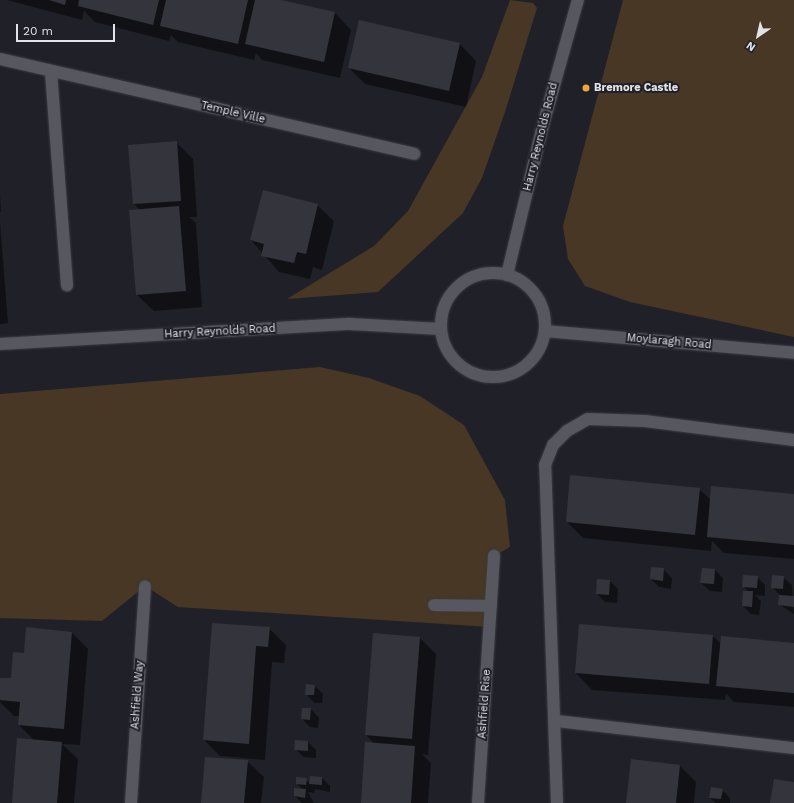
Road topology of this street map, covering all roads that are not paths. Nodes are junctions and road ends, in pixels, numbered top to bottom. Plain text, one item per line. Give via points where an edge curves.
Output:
1 (578, 0) edge
2 (0, 60) edge
3 (51, 72) junction
4 (414, 154) dead end
5 (508, 275) junction
6 (67, 285) dead end
7 (441, 329) junction
8 (545, 331) junction
9 (0, 344) edge
10 (794, 353) edge
11 (794, 440) edge
12 (494, 556) dead end
13 (145, 586) dead end
14 (434, 605) dead end
15 (491, 606) junction
16 (556, 721) junction
17 (794, 748) edge
18 (131, 803) edge
19 (478, 803) edge
20 (557, 803) edge

1 - 5 street, Harry Reynolds Road via 543,125
2 - 3 street, Temple Ville
3 - 4 street, Temple Ville
3 - 6 street
5 - 7 street via 491,273 460,285 449,297
5 - 8 street via 532,291 541,301
7 - 8 street via 444,343 462,367 490,377 506,376 528,363 541,347
7 - 9 street, Harry Reynolds Road via 350,324
8 - 10 street, Moylaragh Road
11 - 16 street via 645,421 588,419 567,431 553,445 545,465
12 - 15 street, Ashfield Rise
13 - 18 street, Ashfield Way
14 - 15 street
15 - 19 street, Ashfield Rise
16 - 17 street
16 - 20 street

